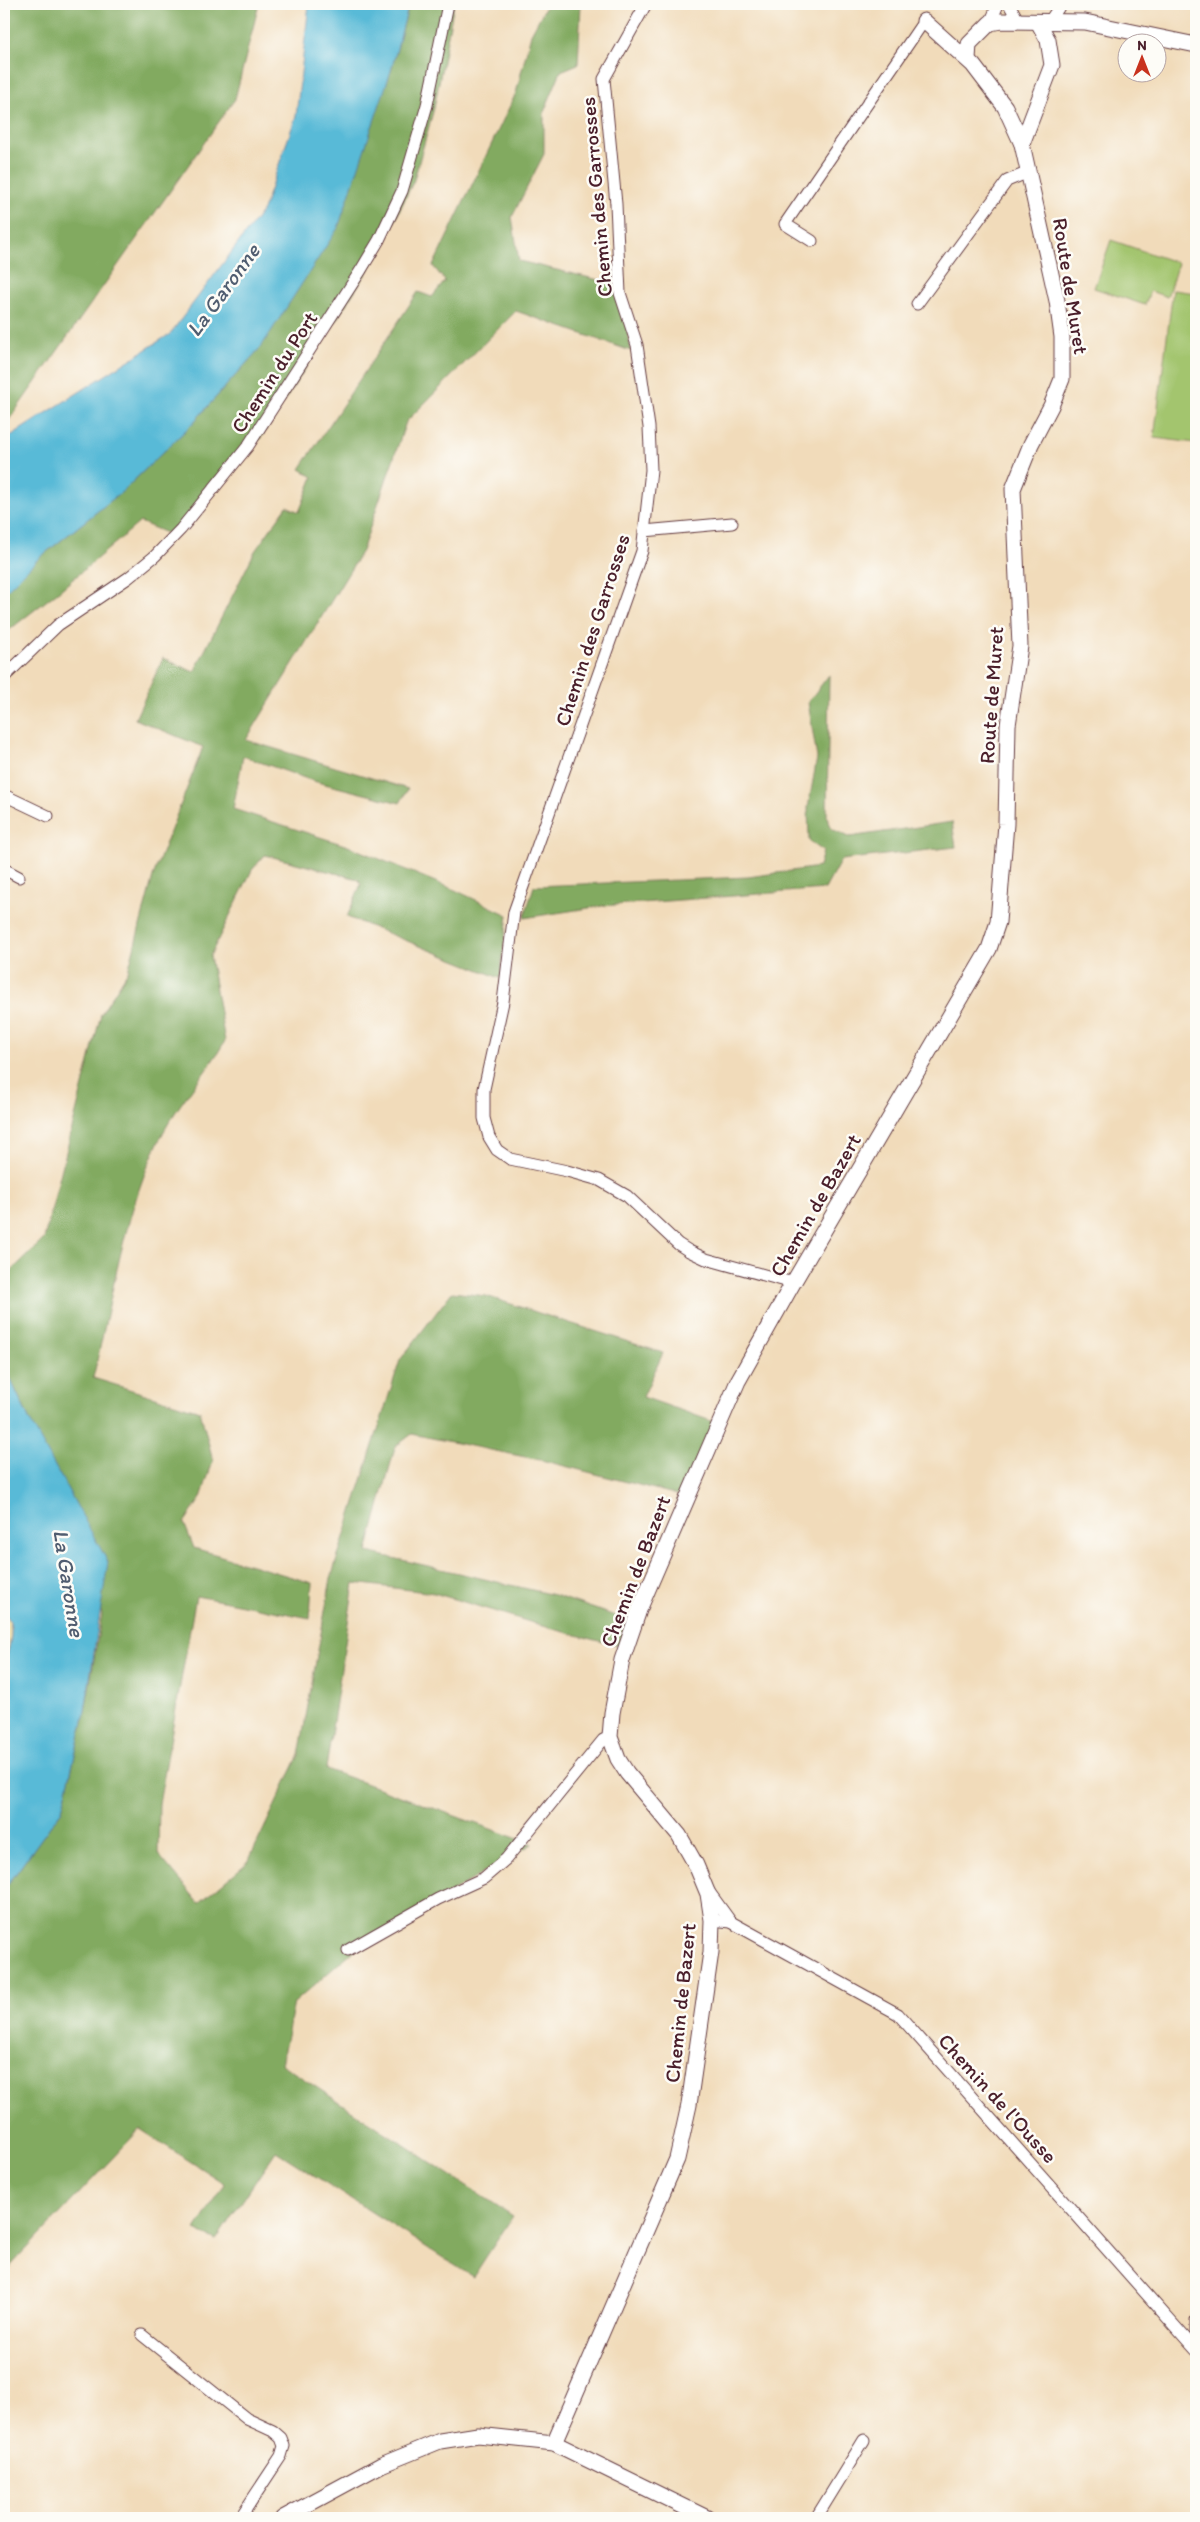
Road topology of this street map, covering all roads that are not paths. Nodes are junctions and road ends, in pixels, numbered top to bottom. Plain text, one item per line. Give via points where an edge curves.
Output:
1 (448, 4) edge
2 (646, 4) edge
3 (1061, 4) edge
4 (999, 12) edge
5 (924, 21) joint
6 (1050, 22) junction
7 (1048, 40) junction
8 (1196, 45) edge
9 (963, 46) junction
10 (1031, 121) junction
11 (1013, 124) junction
12 (1022, 144) junction
13 (1029, 172) junction
14 (812, 241) dead end
15 (917, 304) dead end
16 (732, 524) dead end
17 (644, 531) junction
18 (4, 677) edge
19 (4, 795) edge
20 (48, 816) dead end
21 (1006, 824) joint
22 (4, 869) edge
23 (19, 876) dead end
24 (793, 1283) junction
25 (610, 1737) junction
26 (706, 1888) junction
27 (712, 1920) junction
28 (731, 1922) junction
29 (348, 1950) dead end
30 (1196, 2320) edge
31 (1196, 2331) edge
32 (142, 2335) dead end
33 (1196, 2350) edge
34 (864, 2440) dead end
35 (554, 2443) junction
36 (240, 2518) edge
37 (283, 2518) edge
38 (707, 2518) edge
39 (816, 2518) edge

1 - 18 street, Chemin du Port via 427,105 402,191 361,270 248,446 155,556 58,626
2 - 17 street, Chemin des Garrosses via 604,78 616,194 620,293 637,345 649,427 651,470
3 - 6 street
4 - 6 street via 1019,22
4 - 9 street
5 - 9 street
5 - 14 street via 785,224
6 - 7 street
6 - 7 street
6 - 8 street via 1084,22
7 - 10 street via 1052,65
9 - 11 street, Route de Muret via 968,59 1005,107
10 - 11 street
10 - 12 street
11 - 12 street, Route de Muret
12 - 13 street, Route de Muret
13 - 15 street via 1006,181
13 - 21 street, Route de Muret via 1057,301 1064,361 1062,379 1030,444 1013,489 1020,646 1008,725
16 - 17 street
17 - 24 street, Chemin des Garrosses via 642,551 612,640 514,912 503,1002 484,1089 484,1118 488,1137 497,1150 510,1159 599,1180 627,1196 689,1251
19 - 20 street
21 - 24 street, Chemin de Bazert via 998,922 990,949
22 - 23 street
24 - 25 street, Chemin de Bazert via 738,1381 639,1610 622,1660
25 - 26 street, Chemin de Bazert via 627,1773 679,1835
25 - 29 street via 602,1740 506,1860 484,1878 438,1899
26 - 27 street, Chemin de Bazert
26 - 28 street, Chemin de l'Ousse
27 - 28 street, Chemin de l'Ousse
27 - 35 street, Chemin de Bazert via 705,2004 677,2159
28 - 33 street, Chemin de l'Ousse via 898,2014
30 - 31 street
32 - 36 street via 247,2419 281,2438 284,2446 281,2456
34 - 39 street
35 - 37 street via 478,2435 440,2441 381,2465
35 - 38 street

